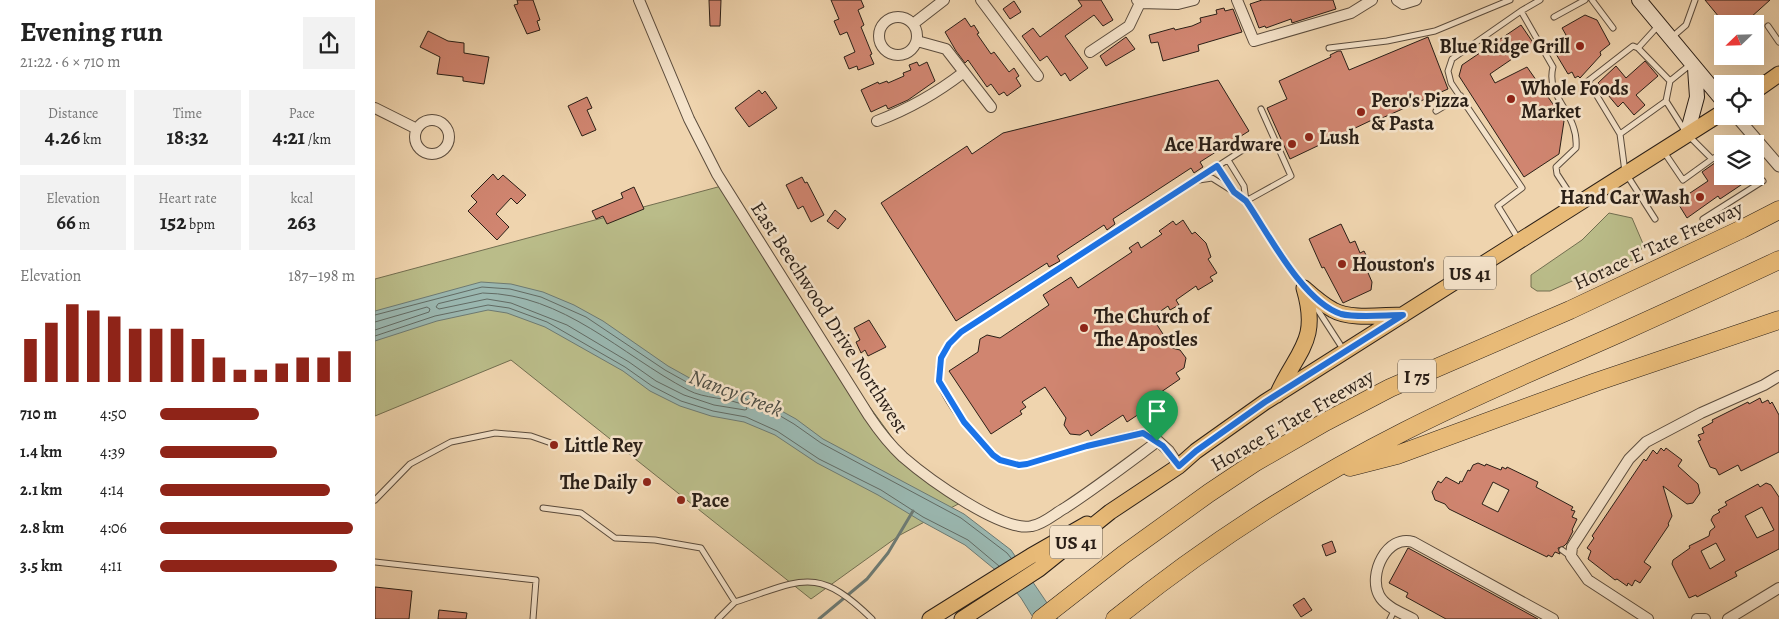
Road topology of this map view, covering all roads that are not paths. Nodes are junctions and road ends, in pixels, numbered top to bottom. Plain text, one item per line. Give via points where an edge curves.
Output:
1 (639, 0) edge
2 (944, 0) edge
3 (981, 0) edge
4 (1194, 0) edge
5 (1237, 0) edge
6 (1372, 0) edge
7 (1397, 0) edge
8 (1416, 0) edge
9 (1510, 0) edge
10 (1540, 0) edge
11 (1585, 0) edge
12 (1593, 0) edge
13 (1639, 0) edge
14 (1695, 0) edge
15 (1139, 1) edge
16 (1521, 11) junction
17 (1555, 17) dead end
18 (913, 24) junction
19 (1659, 25) junction
20 (1768, 26) dead end
21 (1613, 28) dead end
22 (1671, 38) junction
23 (917, 41) junction
24 (1779, 42) edge
25 (1329, 48) dead end
26 (1638, 48) junction
27 (1090, 52) dead end
28 (1694, 65) junction
29 (964, 72) junction
30 (1779, 74) edge
31 (1037, 76) dead end
32 (1670, 81) junction
33 (1764, 84) edge
34 (1714, 90) edge
35 (1461, 96) junction
36 (1666, 101) junction
37 (991, 107) dead end
38 (375, 108) edge
39 (1261, 109) dead end
40 (1436, 111) dead end
41 (1714, 118) edge
42 (877, 121) dead end
43 (1744, 125) edge
44 (417, 129) dead end
45 (1620, 134) junction
46 (1687, 134) junction
47 (1252, 144) dead end
48 (1662, 150) junction
49 (1712, 159) joint
50 (1228, 160) junction
51 (1217, 166) junction
52 (1779, 166) edge
53 (1625, 172) junction
54 (1194, 182) junction
55 (1757, 185) edge
56 (1234, 192) junction
57 (1246, 201) junction
58 (1576, 204) junction
59 (1779, 210) edge
60 (1655, 219) dead end
61 (1703, 219) dead end
62 (1519, 241) junction
63 (1779, 260) edge
64 (1304, 288) junction
65 (1403, 315) junction
66 (1779, 320) edge
67 (1345, 352) junction
68 (1779, 376) edge
69 (1277, 395) junction
70 (1157, 441) junction
71 (551, 443) dead end
72 (1179, 466) junction
73 (1332, 470) junction
74 (375, 500) edge
75 (543, 508) dead end
76 (1110, 512) junction
77 (375, 562) edge
78 (1779, 588) edge
79 (735, 602) junction
80 (1395, 609) junction
81 (533, 619) edge
82 (718, 619) edge
83 (872, 619) edge
84 (930, 619) edge
85 (962, 619) edge
86 (1041, 619) edge
87 (1115, 619) edge
88 (1390, 619) edge
89 (1413, 619) edge
90 (1553, 619) edge
91 (1648, 619) edge
92 (1697, 619) edge
93 (1705, 619) edge
94 (1728, 619) edge

1 - 70 street, East Beechwood Drive Northwest via 689,119 717,174 869,416 902,457 985,514 1023,527 1051,517
2 - 18 street
3 - 31 street
4 - 15 street via 1178,4
5 - 6 street via 1254,41 1351,13
7 - 8 street via 1403,4
9 - 25 lane via 1435,31
10 - 16 lane
11 - 17 lane
12 - 21 lane
13 - 19 main road
14 - 22 lane via 1686,26
15 - 27 street via 1129,26
16 - 35 lane via 1452,59 1448,71 1451,83
16 - 58 lane via 1553,66 1552,86 1576,132 1575,148 1556,166 1557,174
18 - 23 street
18 - 23 street via 904,18 889,19 882,25 879,40 887,53 896,56 911,52
19 - 22 main road
19 - 26 lane
20 - 24 lane
22 - 28 main road
23 - 29 street via 946,49
26 - 32 lane
26 - 45 lane via 1633,46 1588,81
28 - 32 lane
28 - 34 main road
28 - 46 main road via 1697,97
29 - 37 street
29 - 42 street via 937,92
30 - 33 main road
32 - 36 lane
35 - 40 lane
35 - 62 lane via 1522,188 1498,206
36 - 45 lane
36 - 46 lane
38 - 44 street
39 - 57 lane via 1291,176
41 - 46 main road, US 41
43 - 52 street
45 - 53 lane
46 - 48 main road, US 41
46 - 49 lane
47 - 50 lane
48 - 49 lane via 1683,180
48 - 53 main road, US 41
50 - 51 lane
50 - 57 lane via 1244,186
51 - 54 lane
51 - 56 lane
53 - 58 main road, US 41
53 - 60 lane
54 - 56 lane via 1213,178
54 - 70 lane via 961,332 941,358 939,381 961,418 1000,460 1027,464 1143,433
55 - 61 lane
56 - 57 lane
57 - 64 lane
58 - 62 main road, US 41
59 - 86 highway, Horace E Tate Freeway / I 75 via 1570,310 1390,388 1325,422 1209,493
62 - 65 main road, US 41
63 - 73 highway, I 75 via 1476,396
64 - 65 main road via 1341,314
64 - 67 lane
64 - 69 main road via 1310,318 1307,340
65 - 67 main road, US 41
66 - 73 highway via 1596,382 1397,455
67 - 69 main road, US 41
68 - 91 street via 1646,442 1629,459 1566,553 1588,580
69 - 72 main road, US 41
70 - 72 street
71 - 74 lane via 531,436 495,433 451,442 410,464
72 - 76 main road, US 41
73 - 87 highway, I 75 via 1244,524 1151,589
75 - 79 lane via 581,513 615,538 655,540 701,548
76 - 84 main road, US 41 via 1031,556
76 - 85 main road, US 41 via 1039,569
77 - 81 lane via 536,580
78 - 94 street
79 - 82 lane
79 - 83 lane via 784,585 810,581 843,593
80 - 88 lane
80 - 89 street
80 - 90 street via 1379,595 1375,574 1391,546 1402,540 1413,542
92 - 93 street

